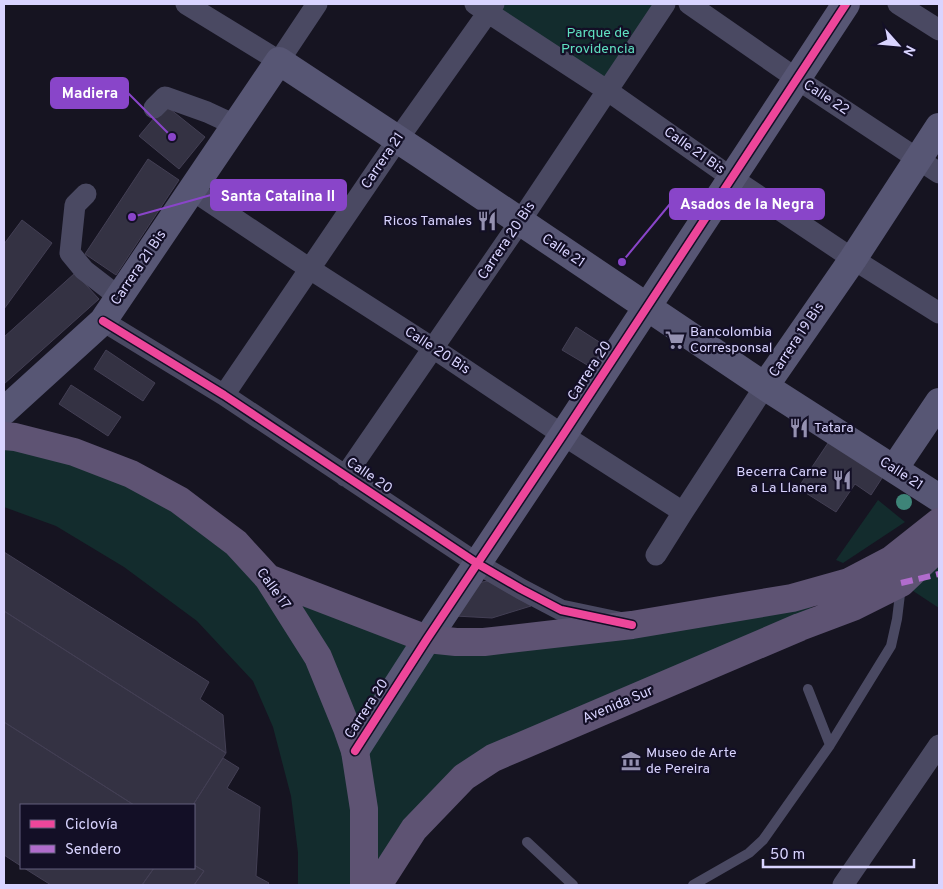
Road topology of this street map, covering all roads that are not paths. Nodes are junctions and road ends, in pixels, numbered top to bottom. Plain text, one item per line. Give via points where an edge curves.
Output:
1 (186, 4) edge
2 (317, 4) edge
3 (665, 4) edge
4 (689, 4) edge
5 (846, 4) edge
6 (898, 4) edge
7 (486, 7) edge
8 (939, 30) edge
9 (279, 61) junction
10 (797, 79) junction
11 (608, 91) junction
12 (154, 108) dead end
13 (235, 125) junction
14 (939, 127) edge
15 (398, 139) junction
16 (929, 166) edge
17 (732, 178) junction
18 (192, 190) junction
19 (86, 194) dead end
20 (520, 221) junction
21 (853, 259) junction
22 (310, 269) junction
23 (119, 297) junction
24 (646, 307) junction
25 (939, 313) edge
26 (103, 321) junction
27 (434, 348) junction
28 (766, 386) junction
29 (224, 395) junction
30 (939, 402) edge
31 (4, 411) edge
32 (563, 435) junction
33 (4, 436) edge
34 (894, 469) junction
35 (345, 476) junction
36 (936, 496) edge
37 (683, 512) junction
38 (939, 522) edge
39 (939, 547) edge
40 (656, 555) dead end
41 (478, 564) junction
42 (896, 572) junction
43 (268, 578) junction
44 (632, 625) junction
45 (427, 639) junction
46 (808, 688) dead end
47 (830, 745) junction
48 (939, 746) edge
49 (355, 751) junction
50 (527, 842) dead end
51 (364, 885) edge
52 (378, 885) edge
53 (573, 885) edge
54 (693, 885) edge
55 (843, 885) edge

1 - 9 street, Calle 21
2 - 9 street, Carrera 21 Bis
3 - 11 street, Carrera 20 Bis
4 - 10 street, Calle 22
5 - 10 street, Carrera 20
6 - 8 street
7 - 11 street, Calle 21 Bis
7 - 15 street, Carrera 21
9 - 13 street, Carrera 21 Bis
9 - 15 street, Calle 21
10 - 16 street, Calle 22
10 - 17 street, Carrera 20
11 - 17 street, Calle 21 Bis
11 - 20 street, Carrera 20 Bis
12 - 13 street via 165,97
13 - 18 street, Carrera 21 Bis
14 - 16 street, Carrera 19 Bis
15 - 20 street, Calle 21
15 - 22 street, Carrera 21
16 - 21 street, Carrera 19 Bis
17 - 21 street, Calle 21 Bis
17 - 24 street, Carrera 20
18 - 22 street, Calle 20 Bis
18 - 23 street, Carrera 21 Bis
19 - 23 street via 75,205 70,253 84,270
20 - 24 street, Calle 21
20 - 27 street, Carrera 20 Bis
21 - 25 street, Calle 21 Bis
21 - 28 street, Carrera 19 Bis
22 - 27 street, Calle 20 Bis
22 - 29 street, Carrera 21
23 - 26 street, Carrera 21 Bis
24 - 28 street, Calle 21
24 - 32 street, Carrera 20
26 - 29 street, Calle 20
26 - 31 street, Carrera 21 Bis
27 - 32 street, Calle 20 Bis
27 - 35 street, Carrera 20 Bis
28 - 34 street, Calle 21
28 - 37 street, Carrera 19 Bis
29 - 35 street, Calle 20
30 - 34 street
32 - 37 street, Calle 20 Bis
32 - 41 street, Carrera 20
33 - 43 main road, Calle 17 via 74,452 131,474 171,495 236,543
34 - 36 street, Calle 21
35 - 41 street, Calle 20
37 - 40 street, Carrera 19 Bis
38 - 42 main road
39 - 42 main road
41 - 44 street, Calle 20 via 561,610
41 - 45 street, Carrera 20
42 - 44 main road via 792,598
42 - 47 lane via 897,619 890,646
42 - 52 main road, Avenida Sur via 854,607 493,758 464,777 414,829
43 - 45 main road
43 - 49 main road, Calle 17 via 318,657
44 - 45 main road via 484,642
45 - 49 street, Carrera 20
46 - 47 lane
47 - 54 lane via 763,840 749,852
48 - 55 street
49 - 51 main road, Calle 17 via 364,809
50 - 53 lane

